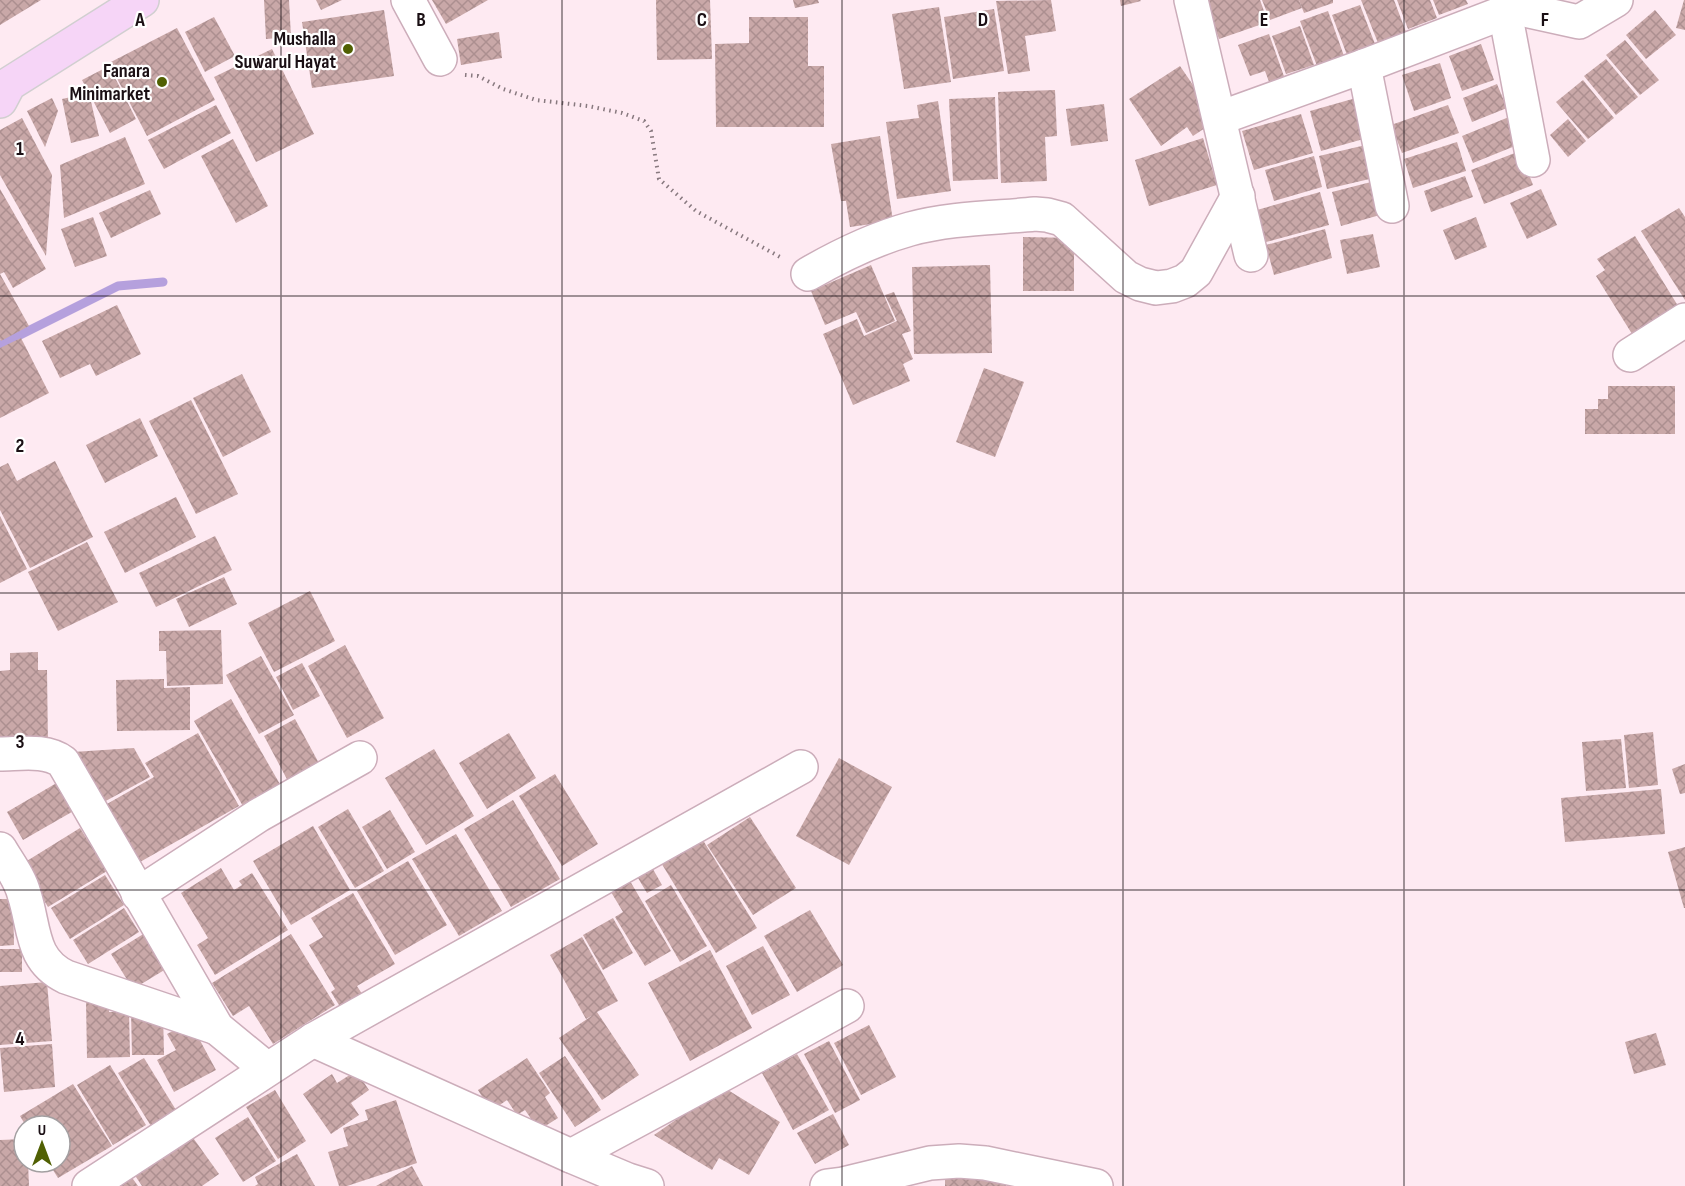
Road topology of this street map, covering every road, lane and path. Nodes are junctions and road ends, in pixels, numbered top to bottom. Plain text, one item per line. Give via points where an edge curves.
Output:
1 (142, 0) edge
2 (408, 0) edge
3 (1191, 0) edge
4 (1556, 0) edge
5 (1616, 0) edge
6 (1505, 12) junction
7 (1580, 22) junction
8 (441, 59) joint
9 (1364, 66) junction
10 (3, 90) edge
11 (1220, 118) junction
12 (1533, 160) dead end
13 (1238, 196) junction
14 (1392, 206) dead end
15 (1251, 255) dead end
16 (808, 274) joint
17 (1685, 320) edge
18 (1630, 355) dead end
19 (0, 754) edge
20 (360, 758) dead end
21 (801, 767) dead end
22 (0, 849) edge
23 (12, 892) edge
24 (138, 894) junction
25 (847, 1006) dead end
26 (217, 1028) junction
27 (313, 1040) junction
28 (267, 1069) junction
29 (571, 1156) junction
30 (89, 1186) edge
31 (647, 1186) edge
32 (827, 1186) edge
33 (1096, 1186) edge

1 - 10 main road
2 - 8 street
3 - 11 street
4 - 7 street
5 - 7 street
6 - 7 street via 1525,10
6 - 9 street
6 - 12 street
8 - 16 path via 459,75 478,76 536,100 588,106 644,121 651,131 659,179 696,211
9 - 11 street
9 - 14 street
11 - 13 street
13 - 15 street
13 - 16 street via 1196,272 1172,286 1156,288 1126,277 1062,219 1035,214 912,228 849,251
17 - 18 street
19 - 24 street via 44,754 63,762
20 - 24 street via 259,815
21 - 27 street
22 - 23 street
23 - 26 street via 39,951 57,972
24 - 26 street
25 - 29 street
26 - 28 street
27 - 28 street
27 - 29 street
28 - 30 street
29 - 31 street
32 - 33 street via 930,1163 959,1161

